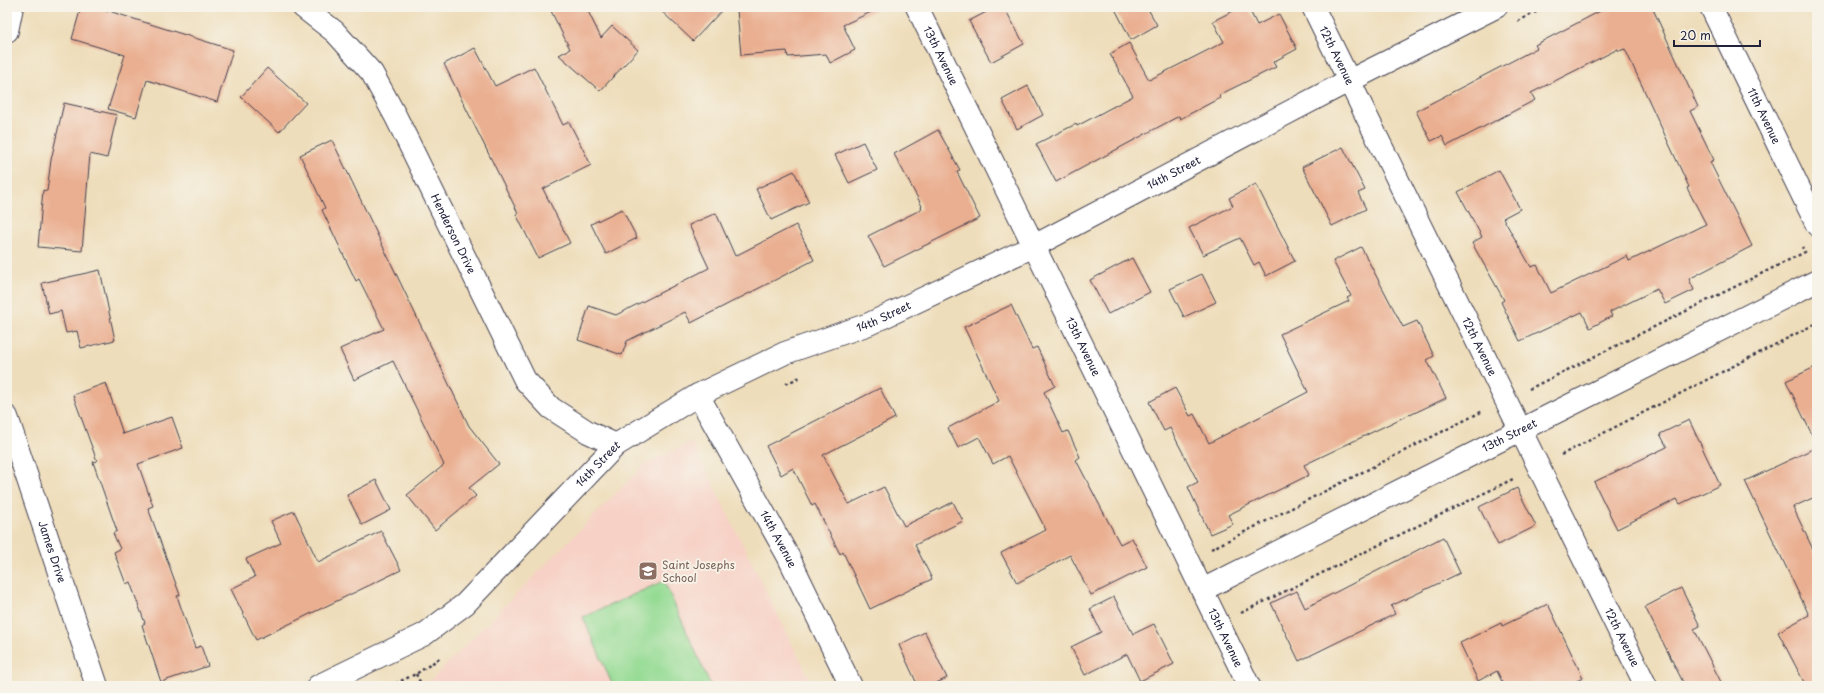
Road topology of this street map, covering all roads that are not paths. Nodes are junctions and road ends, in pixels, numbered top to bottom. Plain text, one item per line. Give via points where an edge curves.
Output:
1 (12, 7) edge
2 (303, 7) edge
3 (917, 7) edge
4 (1313, 7) edge
5 (1496, 7) edge
6 (1711, 7) edge
7 (7, 31) edge
8 (1350, 81) junction
9 (1817, 225) edge
10 (1034, 246) junction
11 (1817, 281) edge
12 (698, 395) junction
13 (7, 417) edge
14 (1521, 430) junction
15 (616, 445) junction
16 (1202, 590) junction
17 (97, 686) edge
18 (318, 686) edge
19 (851, 686) edge
20 (1249, 686) edge
21 (1646, 686) edge

1 - 7 street
2 - 15 street, Henderson Drive via 336,32 372,73 525,380 551,408 588,432
3 - 10 street, 13th Avenue
4 - 8 street, 12th Avenue
5 - 8 street, 14th Street
6 - 9 street, 11th Avenue
8 - 10 street, 14th Street
8 - 14 street, 12th Avenue
10 - 12 street, 14th Street via 869,324 785,353
10 - 16 street, 13th Avenue
11 - 14 street, 13th Street
12 - 15 street, 14th Street
12 - 19 street, 14th Avenue via 788,556
13 - 17 street, James Drive
14 - 16 street, 13th Street
14 - 21 street, 12th Avenue
15 - 18 street, 14th Street via 465,604 425,634
16 - 20 street, 13th Avenue

